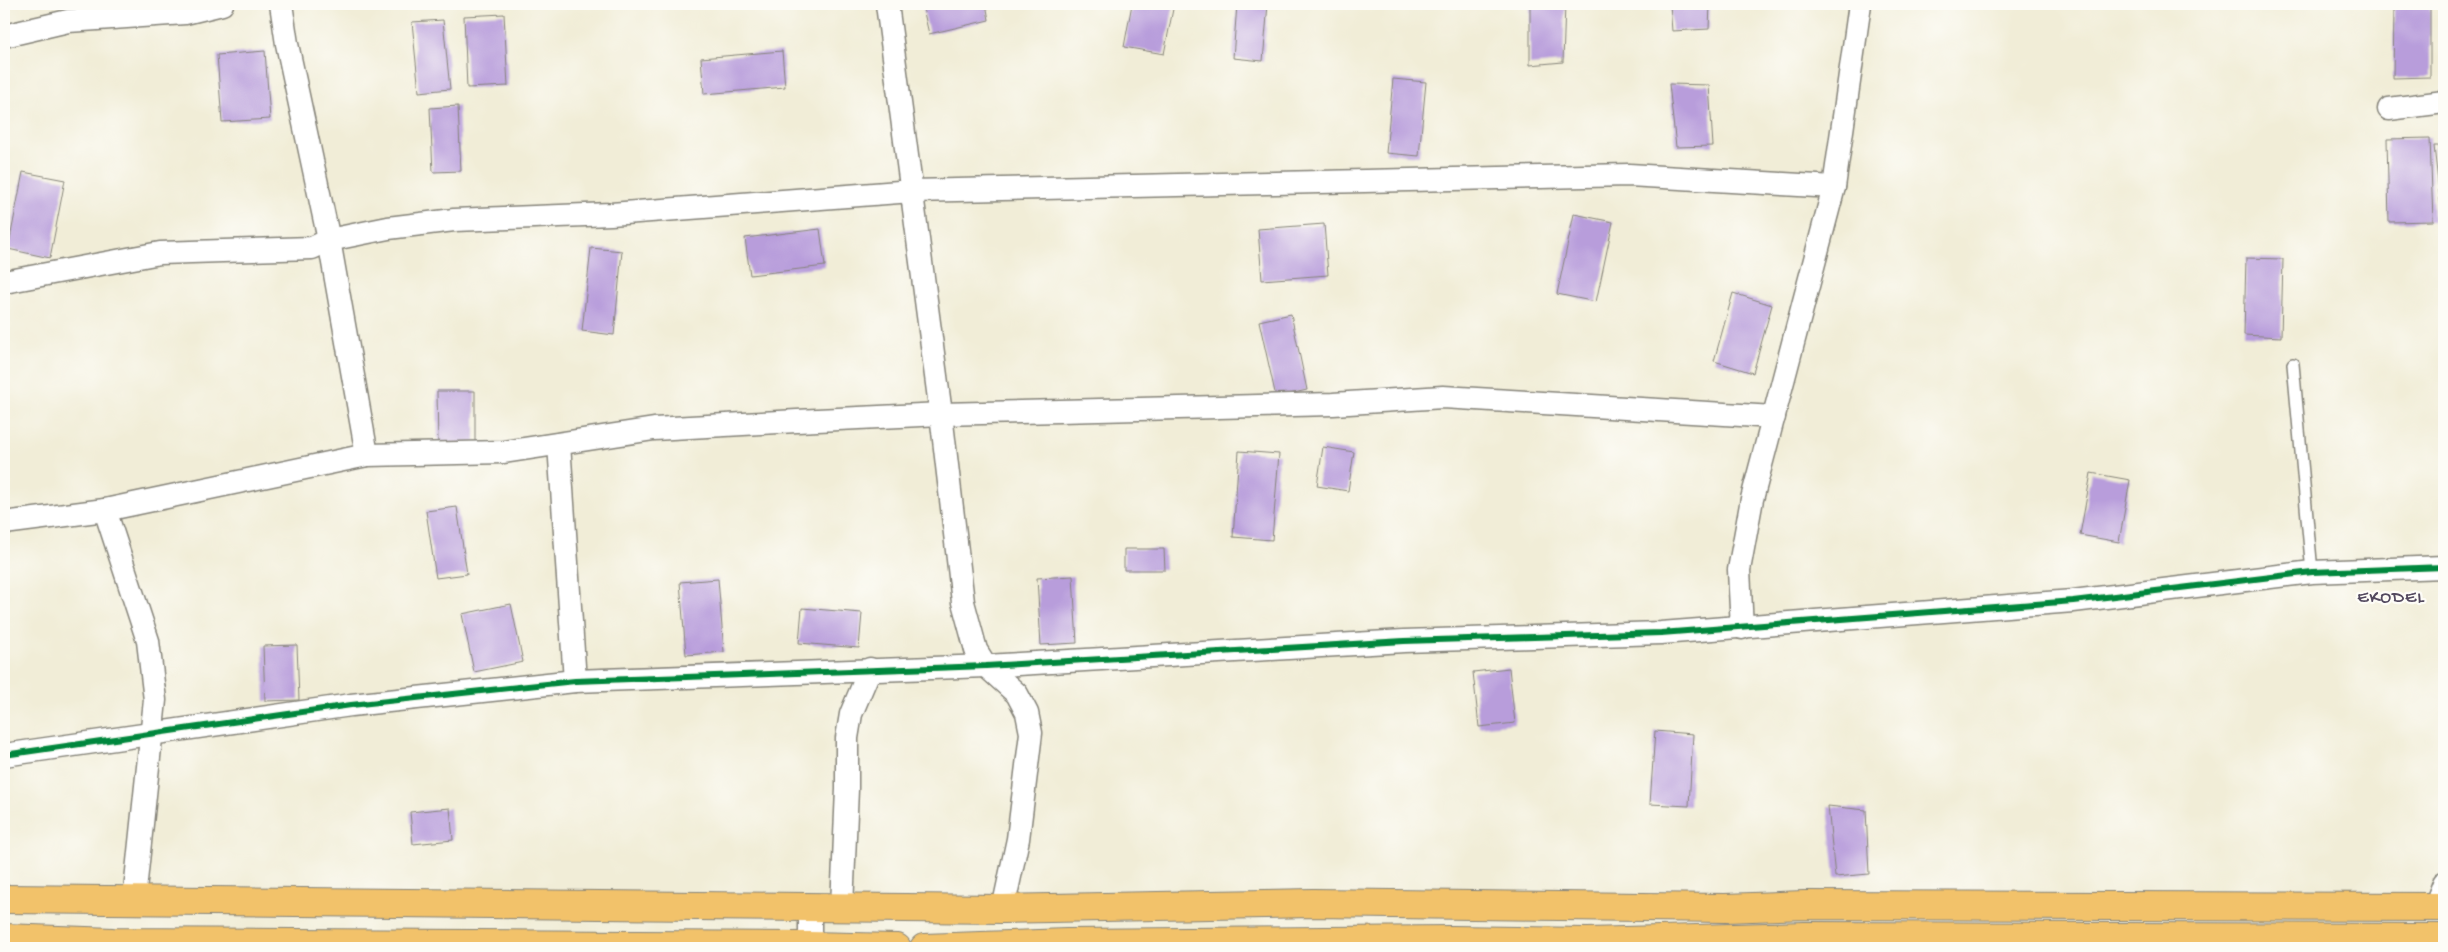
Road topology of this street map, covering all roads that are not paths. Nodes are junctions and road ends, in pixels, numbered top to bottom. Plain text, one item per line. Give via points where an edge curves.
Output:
1 (222, 4) edge
2 (281, 4) edge
3 (887, 4) edge
4 (1860, 4) edge
5 (4, 36) edge
6 (2444, 102) edge
7 (2389, 109) dead end
8 (1834, 187) junction
9 (912, 191) junction
10 (329, 240) junction
11 (4, 282) edge
12 (2294, 364) dead end
13 (941, 414) junction
14 (1774, 417) junction
15 (560, 444) junction
16 (367, 456) junction
17 (104, 510) junction
18 (4, 523) edge
19 (2444, 567) edge
20 (2312, 572) junction
21 (1742, 628) junction
22 (986, 666) junction
23 (870, 669) junction
24 (575, 681) junction
25 (152, 734) junction
26 (4, 756) edge
27 (4, 899) edge
28 (2441, 899) edge
29 (134, 900) junction
30 (810, 906) junction
31 (842, 907) junction
32 (1003, 909) junction
33 (4, 938) edge
34 (2444, 938) edge
35 (1805, 942) edge
36 (2194, 943) edge
37 (2242, 943) edge
38 (1451, 944) edge
39 (1733, 944) edge
40 (172, 945) edge
41 (307, 945) edge
42 (1587, 945) edge
43 (530, 946) edge
44 (1067, 946) edge
45 (1174, 946) edge
46 (810, 947) edge
47 (897, 948) edge
48 (924, 948) edge

1 - 5 street via 185,13 68,21
2 - 10 street
3 - 9 street
4 - 8 street
6 - 7 street
8 - 9 street via 1629,175
8 - 14 street
9 - 10 street via 611,214 454,220 388,228
9 - 13 street
10 - 11 street via 312,248 160,253
10 - 16 street
12 - 20 lane
13 - 14 street via 1333,404 1444,397
13 - 15 street via 654,429
13 - 22 street via 963,602 976,650
14 - 21 street via 1752,499 1739,570
15 - 16 street via 504,452
15 - 24 street
16 - 17 street
17 - 18 street
17 - 25 street via 148,642 155,700
19 - 20 street
20 - 21 street via 2073,601
21 - 22 street via 1404,640
22 - 23 street
22 - 32 street via 1017,694 1027,713 1031,733 1018,839
23 - 24 street
23 - 31 street via 851,714 847,738
24 - 25 street via 351,705
25 - 26 street
25 - 29 street
27 - 29 highway
28 - 32 highway via 1724,908 1313,903
29 - 30 highway
30 - 31 highway
30 - 46 street
31 - 32 highway
33 - 40 highway
34 - 37 highway
35 - 36 highway
35 - 39 highway
36 - 37 highway
38 - 42 highway
38 - 45 highway
39 - 42 highway
40 - 41 highway
41 - 43 highway
43 - 46 highway
44 - 45 highway
44 - 48 highway
46 - 47 highway

